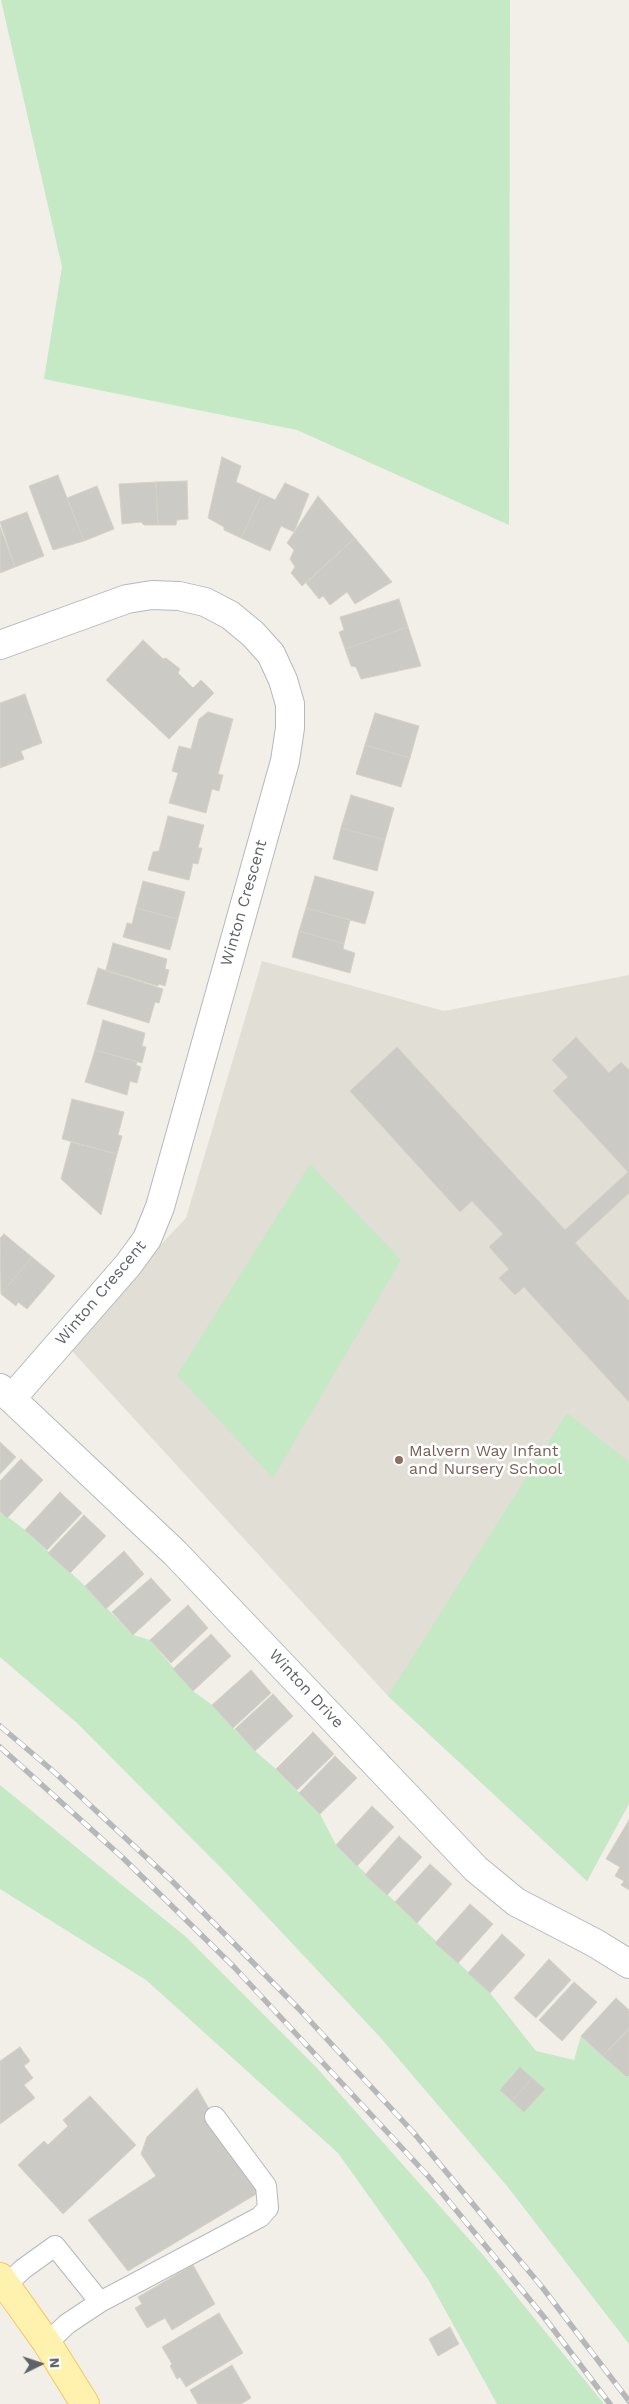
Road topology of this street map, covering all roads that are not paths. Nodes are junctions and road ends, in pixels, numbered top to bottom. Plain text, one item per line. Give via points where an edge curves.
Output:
1 (0, 645) edge
2 (6, 1393) edge
3 (629, 1964) edge
4 (215, 2117) dead end
5 (3, 2281) edge
6 (100, 2302) junction
7 (47, 2342) junction
8 (86, 2404) edge

1 - 2 street, Winton Crescent via 128,600 152,595 179,596 205,602 230,615 271,654 288,696 290,728 285,761 160,1207 146,1239 128,1265
2 - 3 street, Winton Drive via 175,1553 476,1869 516,1902
4 - 6 lane via 266,2186 268,2208 260,2217
5 - 6 lane via 55,2246
5 - 7 main road
6 - 7 lane
7 - 8 main road

